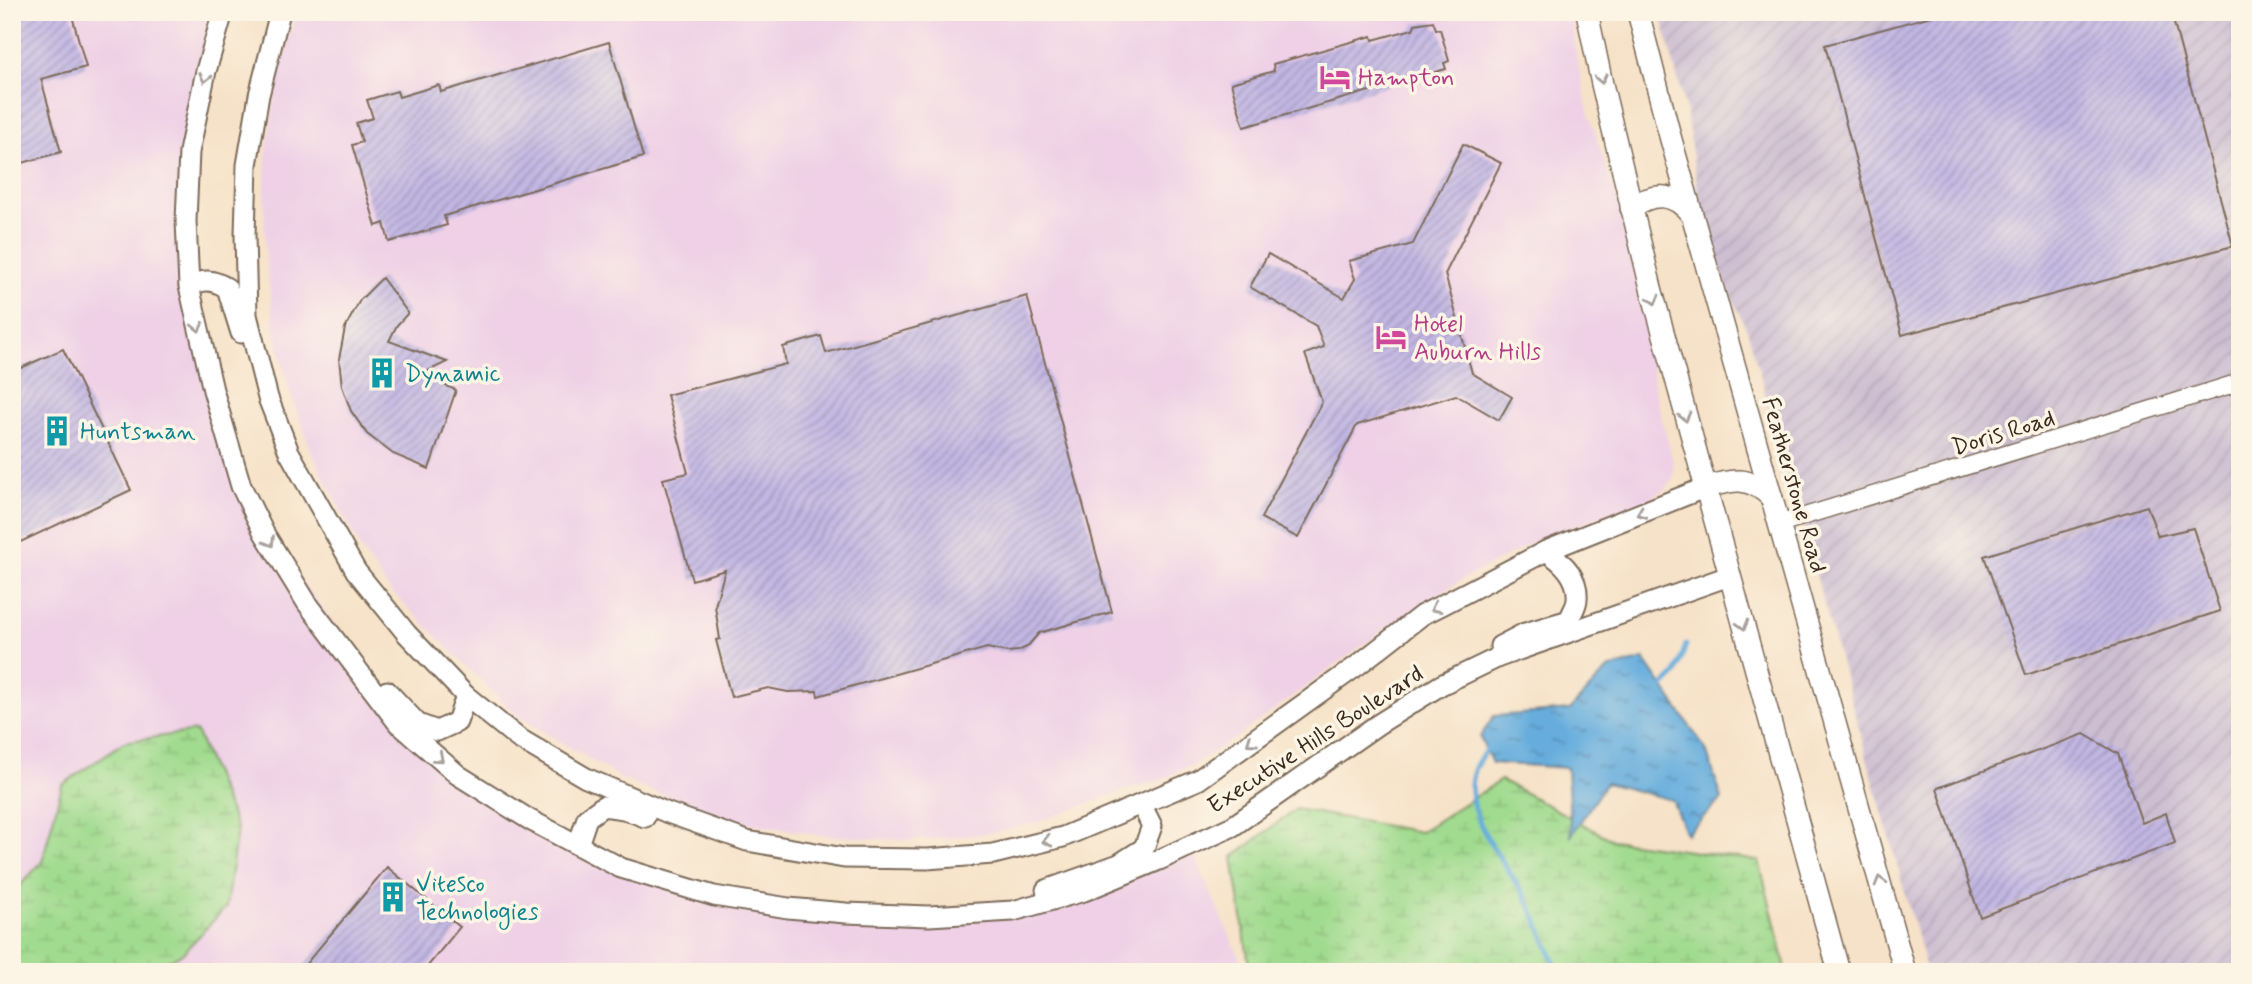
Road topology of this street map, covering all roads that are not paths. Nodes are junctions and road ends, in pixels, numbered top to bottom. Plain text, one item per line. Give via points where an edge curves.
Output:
1 (223, 12) edge
2 (280, 12) edge
3 (1587, 12) edge
4 (1638, 12) edge
5 (1631, 208) junction
6 (1693, 216) junction
7 (188, 286) junction
8 (2240, 382) edge
9 (268, 398) junction
10 (1704, 488) junction
11 (1772, 498) junction
12 (1780, 524) junction
13 (1546, 551) junction
14 (1729, 576) junction
15 (346, 657) junction
16 (1441, 685) junction
17 (466, 696) junction
18 (1141, 804) junction
19 (747, 841) junction
20 (578, 845) junction
21 (1013, 911) junction
22 (1839, 972) edge
23 (1905, 972) edge

1 -> 7 street, Executive Hills Boulevard via 189,152
2 - 9 street, Executive Hills Boulevard via 259,95 246,179 244,234 247,315
3 -> 5 main road
4 - 6 main road, Featherstone Road
5 - 6 main road via 1647,198 1668,195
5 -> 10 main road
6 - 11 main road, Featherstone Road
7 - 9 street via 213,280 226,288 248,360
7 -> 15 street, Executive Hills Boulevard via 241,486 264,533
8 - 12 street, Doris Road
9 - 17 street, Executive Hills Boulevard via 289,452 356,572
10 - 11 main road via 1742,481
10 -> 13 street, Executive Hills Boulevard
10 - 14 main road
11 - 12 main road, Featherstone Road
23 -> 12 main road, Featherstone Road
13 - 16 street via 1573,576 1577,600 1569,620 1525,633 1481,656
13 -> 18 street, Executive Hills Boulevard via 1422,615 1198,779
14 - 16 street, Executive Hills Boulevard via 1499,657
14 -> 22 main road
15 - 17 street via 418,724 437,731 457,722
15 -> 20 street, Executive Hills Boulevard via 398,723 458,775
16 - 21 street, Executive Hills Boulevard via 1233,826 1084,891
17 - 19 street, Executive Hills Boulevard via 518,738 586,778
18 -> 19 street, Executive Hills Boulevard via 1063,837 993,854 844,858
18 - 21 street via 1152,827 1144,848 1119,864 1052,887
19 - 20 street via 703,838 624,808 603,806 587,818
20 - 21 street, Executive Hills Boulevard via 621,868 701,892 788,908 929,916

